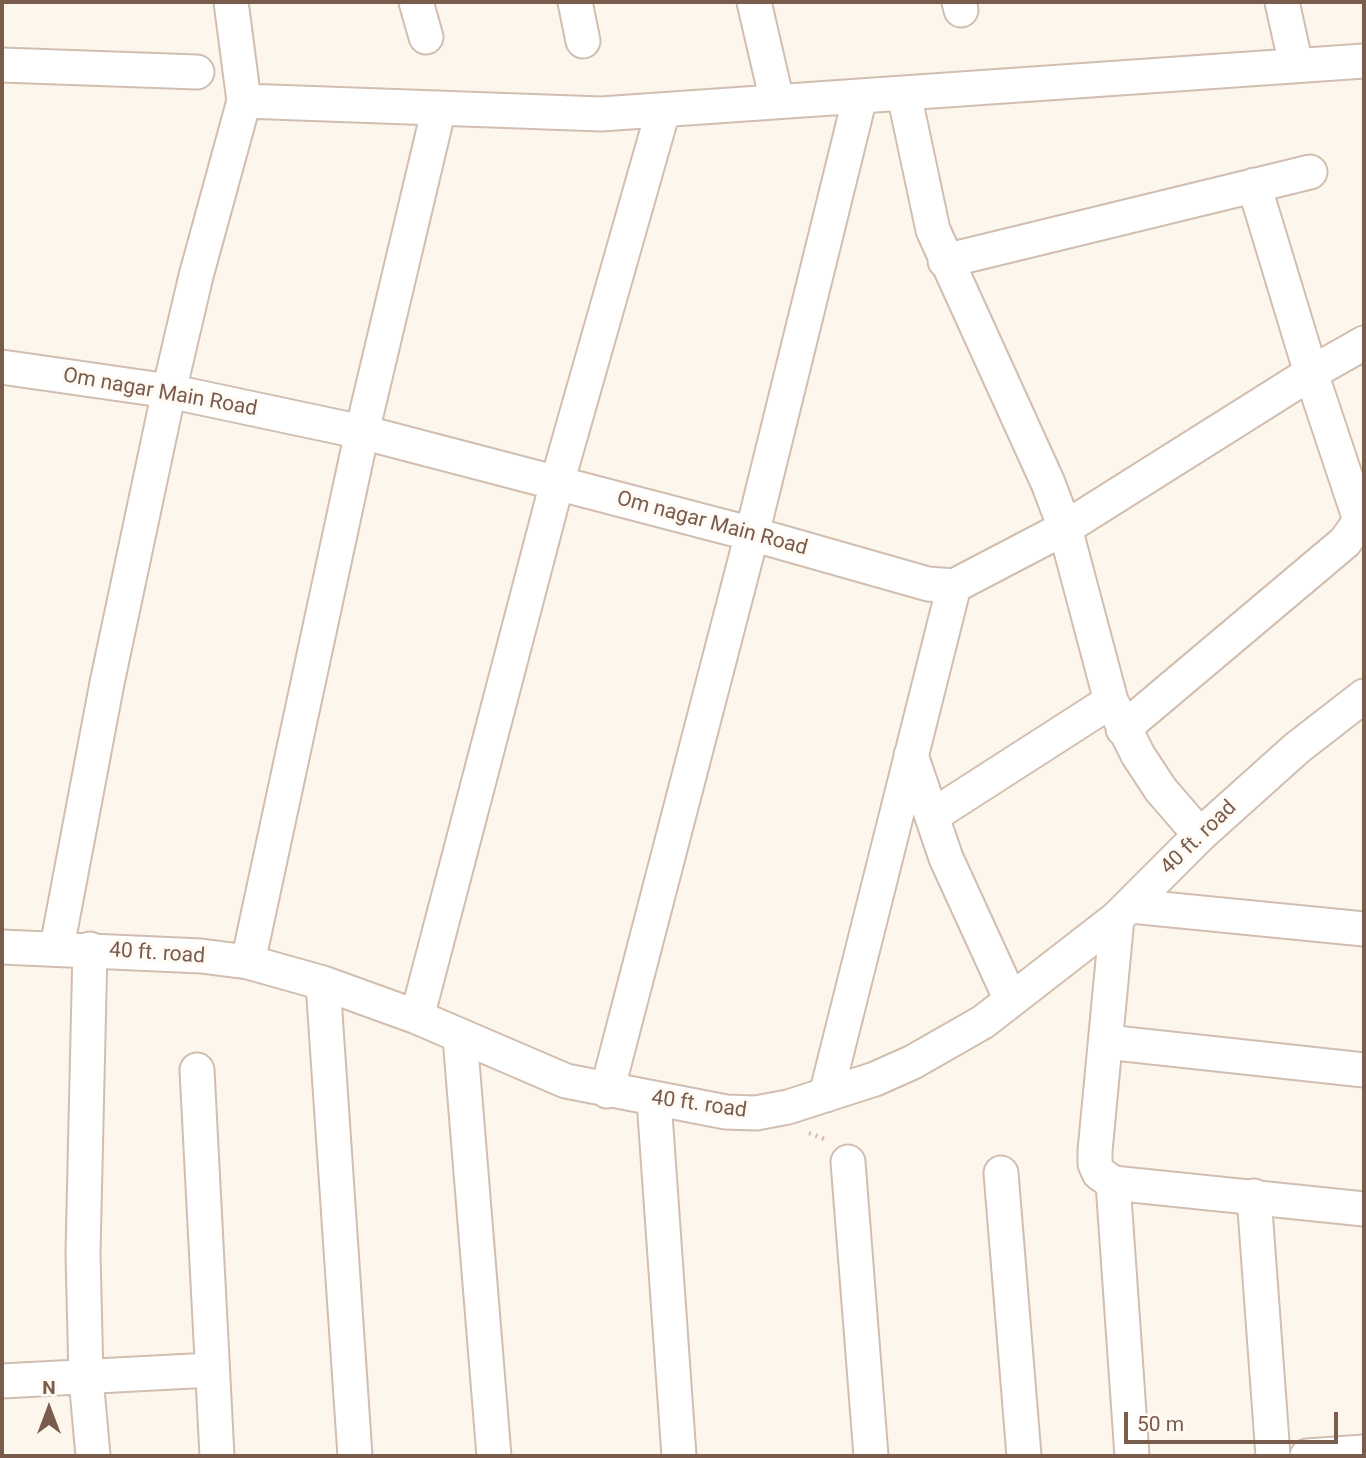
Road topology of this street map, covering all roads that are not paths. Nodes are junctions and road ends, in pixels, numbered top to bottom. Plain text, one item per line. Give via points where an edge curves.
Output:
1 (231, 2) edge
2 (416, 2) edge
3 (575, 2) edge
4 (754, 2) edge
5 (1282, 2) edge
6 (426, 37) dead end
7 (583, 41) dead end
8 (1364, 61) edge
9 (2, 65) edge
10 (1296, 65) junction
11 (197, 72) dead end
12 (904, 94) junction
13 (860, 97) junction
14 (244, 101) junction
15 (777, 101) junction
16 (439, 108) junction
17 (663, 111) junction
18 (1310, 172) dead end
19 (1254, 185) junction
20 (945, 261) junction
21 (1364, 343) edge
22 (2, 367) edge
23 (1311, 373) junction
24 (169, 391) junction
25 (362, 432) junction
26 (557, 483) junction
27 (1065, 528) junction
28 (752, 534) junction
29 (954, 586) junction
30 (1364, 696) edge
31 (1117, 715) junction
32 (911, 755) junction
33 (932, 816) junction
34 (1200, 835) junction
35 (1124, 912) junction
36 (1364, 929) edge
37 (2, 947) edge
38 (57, 947) junction
39 (90, 949) junction
40 (248, 962) junction
41 (323, 983) junction
42 (1011, 1000) junction
43 (416, 1017) junction
44 (460, 1037) junction
45 (1106, 1042) junction
46 (197, 1070) dead end
47 (1364, 1070) edge
48 (607, 1091) junction
49 (826, 1095) junction
50 (654, 1100) junction
51 (848, 1162) dead end
52 (1002, 1173) dead end
53 (1112, 1183) junction
54 (1254, 1196) junction
55 (1364, 1209) edge
56 (211, 1370) junction
57 (86, 1378) junction
58 (2, 1381) edge
59 (1364, 1452) edge
60 (93, 1456) edge
61 (217, 1456) edge
62 (355, 1456) edge
63 (494, 1456) edge
64 (679, 1456) edge
65 (871, 1456) edge
66 (1024, 1456) edge
67 (1132, 1456) edge
68 (1273, 1456) edge
69 (1307, 1456) edge

1 - 14 street
2 - 6 street
3 - 7 street
4 - 15 street
5 - 10 street
8 - 10 street
9 - 11 street
10 - 12 street
12 - 13 street
12 - 20 street via 925,197
13 - 15 street
13 - 28 street
14 - 16 street
14 - 24 street
15 - 17 street
16 - 17 street via 601,114
16 - 25 street
17 - 26 street
18 - 19 street
19 - 20 street
19 - 23 street
20 - 27 street via 1028,436
21 - 23 street
22 - 24 street, Om nagar Main Road
23 - 27 street
23 - 31 street via 1358,514 1354,532
24 - 25 street, Om nagar Main Road
24 - 38 street
25 - 26 street, Om nagar Main Road
25 - 40 street
26 - 28 street, Om nagar Main Road
26 - 43 street
27 - 29 street
27 - 31 street
28 - 29 street, Om nagar Main Road via 928,584
28 - 48 street
29 - 32 street
30 - 34 street, 40 ft. road via 1297,748
31 - 33 street
31 - 34 street via 1161,790
32 - 33 street
32 - 49 street
33 - 42 street via 946,858
34 - 35 street, 40 ft. road
35 - 36 street
35 - 42 street, 40 ft. road
35 - 45 street
37 - 38 street, 40 ft. road
38 - 39 street, 40 ft. road
39 - 40 street, 40 ft. road
39 - 57 street via 83,1253
40 - 41 street, 40 ft. road
41 - 43 street, 40 ft. road
41 - 62 street
42 - 49 street, 40 ft. road via 983,1022 913,1062
43 - 44 street, 40 ft. road
44 - 48 street, 40 ft. road via 536,1070
44 - 63 street
45 - 47 street
45 - 53 street via 1095,1164
46 - 56 street
48 - 50 street, 40 ft. road
49 - 50 street, 40 ft. road via 756,1113
50 - 64 street
51 - 65 street
52 - 66 street
53 - 54 street
53 - 67 street
54 - 55 street
54 - 68 street
56 - 57 street
56 - 61 street
57 - 58 street
57 - 60 street
59 - 69 street

